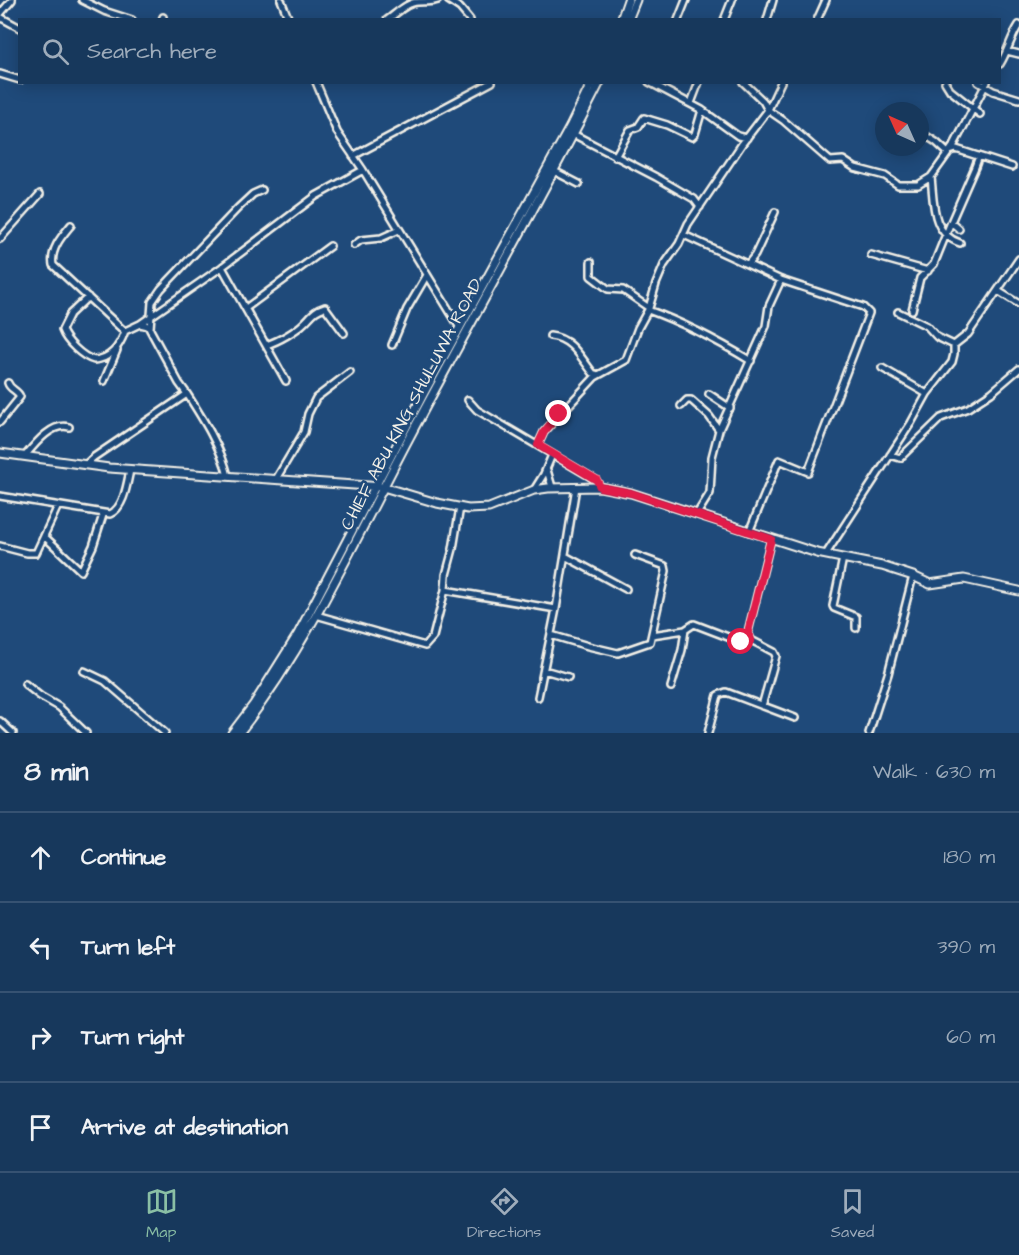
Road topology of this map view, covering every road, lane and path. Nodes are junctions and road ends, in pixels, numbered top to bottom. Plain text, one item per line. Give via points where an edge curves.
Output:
1 (12, 0) edge
2 (82, 0) edge
3 (281, 0) edge
4 (438, 0) edge
5 (448, 0) edge
6 (628, 0) edge
7 (636, 0) edge
8 (686, 0) edge
9 (732, 0) edge
10 (773, 0) edge
11 (826, 0) edge
12 (0, 16) edge
13 (126, 18) edge
14 (288, 18) edge
15 (390, 18) edge
16 (468, 18) edge
17 (622, 18) edge
18 (629, 18) edge
19 (679, 18) edge
20 (725, 18) edge
21 (767, 18) edge
22 (818, 18) edge
23 (1019, 25) edge
24 (18, 27) edge
25 (1004, 53) edge
26 (1019, 54) edge
27 (0, 74) edge
28 (18, 79) edge
29 (317, 84) edge
30 (488, 84) edge
31 (591, 84) edge
32 (599, 84) edge
33 (653, 84) edge
34 (698, 84) edge
35 (745, 84) edge
36 (780, 84) edge
37 (946, 84) edge
38 (986, 85) edge
39 (1019, 99) edge
40 (691, 103) junction
41 (975, 108) junction
42 (702, 110) junction
43 (768, 110) junction
44 (980, 114) dead end
45 (573, 134) junction
46 (738, 136) junction
47 (747, 138) junction
48 (929, 138) edge
49 (742, 144) junction
50 (948, 152) junction
51 (353, 156) junction
52 (979, 156) junction
53 (615, 157) junction
54 (1012, 167) dead end
55 (363, 170) junction
56 (554, 171) junction
57 (931, 177) junction
58 (579, 184) dead end
59 (262, 190) dead end
60 (40, 194) dead end
61 (700, 207) junction
62 (775, 212) dead end
63 (951, 222) junction
64 (71, 225) dead end
65 (958, 229) dead end
66 (399, 230) junction
67 (684, 235) junction
68 (946, 236) junction
69 (0, 239) edge
70 (960, 243) dead end
71 (354, 245) dead end
72 (509, 245) junction
73 (330, 246) dead end
74 (872, 255) dead end
75 (1019, 259) edge
76 (591, 262) dead end
77 (748, 264) junction
78 (222, 267) junction
79 (928, 270) junction
80 (428, 275) junction
81 (781, 280) junction
82 (998, 291) junction
83 (87, 297) junction
84 (1019, 304) edge
85 (246, 308) junction
86 (648, 309) junction
87 (912, 310) dead end
88 (898, 312) dead end
89 (150, 317) junction
90 (140, 324) junction
91 (150, 328) junction
92 (460, 328) junction
93 (125, 331) junction
94 (344, 333) dead end
95 (550, 336) dead end
96 (119, 345) junction
97 (266, 345) junction
98 (392, 345) dead end
99 (954, 345) junction
100 (751, 361) junction
101 (882, 368) dead end
102 (1019, 369) edge
103 (350, 372) dead end
104 (595, 376) junction
105 (104, 381) dead end
106 (286, 381) dead end
107 (8, 383) dead end
108 (187, 394) junction
109 (709, 394) dead end
110 (927, 394) junction
111 (468, 400) dead end
112 (681, 406) dead end
113 (730, 408) junction
114 (0, 422) edge
115 (69, 428) dead end
116 (719, 430) junction
117 (544, 432) junction
118 (528, 441) junction
119 (538, 445) junction
120 (0, 453) edge
121 (552, 455) junction
122 (890, 455) junction
123 (25, 456) junction
124 (86, 465) junction
125 (547, 468) junction
126 (130, 470) junction
127 (228, 476) junction
128 (276, 479) junction
129 (576, 486) junction
130 (379, 487) junction
131 (552, 487) junction
132 (600, 487) junction
133 (534, 490) junction
134 (0, 495) edge
135 (58, 506) junction
136 (460, 507) junction
137 (697, 514) junction
138 (104, 515) junction
139 (749, 532) junction
140 (45, 537) junction
141 (771, 539) junction
142 (0, 546) edge
143 (826, 554) junction
144 (635, 555) dead end
145 (565, 556) junction
146 (843, 558) junction
147 (913, 576) junction
148 (445, 590) junction
149 (626, 590) dead end
150 (1019, 591) edge
151 (556, 609) junction
152 (316, 615) junction
153 (856, 628) dead end
154 (685, 630) junction
155 (551, 635) junction
156 (652, 635) junction
157 (751, 640) junction
158 (544, 670) junction
159 (84, 671) dead end
160 (568, 677) dead end
161 (26, 684) dead end
162 (671, 687) dead end
163 (538, 697) dead end
164 (762, 706) junction
165 (795, 718) dead end
166 (0, 721) edge
167 (236, 732) edge
168 (13, 733) edge
169 (86, 733) edge
170 (165, 733) edge
171 (708, 733) edge
172 (869, 733) edge

1 - 12 street
2 - 13 street
3 - 14 street
4 - 15 street via 430,4 411,3
5 - 16 street
6 - 17 street
7 - 18 street
8 - 19 street
9 - 20 street
10 - 21 street
11 - 22 street
12 - 24 street
23 - 25 street
25 - 26 street
27 - 28 street
29 - 51 street via 337,132
30 - 51 street
31 - 72 street
32 - 45 street, CHIEF ABU KING SHULUWA ROAD
33 - 40 street
34 - 40 street
35 - 43 street
36 - 43 street
37 - 41 street
38 - 39 street
38 - 41 street
40 - 42 street
41 - 44 street
41 - 50 street
42 - 46 street
42 - 53 street via 692,137 644,118 638,128 630,130
43 - 47 street
43 - 57 street via 830,161 843,160 898,185 918,185
45 - 53 street
45 - 56 street, CHIEF ABU KING SHULUWA ROAD
46 - 47 street
46 - 49 street
47 - 49 street
48 - 50 street
49 - 61 street
50 - 52 street via 956,148
50 - 57 street
51 - 55 street
52 - 54 street
52 - 63 street
53 - 61 street via 694,199
55 - 66 street
55 - 78 street via 316,196
56 - 58 street
56 - 72 street, CHIEF ABU KING SHULUWA ROAD
57 - 68 street via 935,216
59 - 89 street via 253,194 161,289
60 - 69 street
61 - 67 street
62 - 77 street
63 - 65 street
63 - 68 street
64 - 83 street via 56,247 52,262
66 - 71 street
66 - 80 street
67 - 77 street
67 - 86 street via 664,265
68 - 70 street
68 - 79 street
72 - 92 street
72 - 130 street, CHIEF ABU KING SHULUWA ROAD
73 - 85 street
74 - 79 street
75 - 82 street
76 - 86 street via 594,279 608,289 622,290
77 - 81 street
78 - 85 street
78 - 89 street
79 - 87 street via 920,278
80 - 92 street
80 - 98 street via 407,309
81 - 100 street
81 - 139 street via 863,307 869,313 808,472 779,460
82 - 84 street
82 - 99 street via 968,334
83 - 93 street
83 - 96 street via 67,319 62,330 64,336 91,360 106,357
85 - 97 street
86 - 100 street via 713,338
86 - 104 street via 626,360
88 - 99 street
89 - 90 street
89 - 91 street
90 - 91 street
90 - 93 street
91 - 108 street
92 - 130 street
93 - 96 street
94 - 97 street via 325,307
95 - 104 street via 561,338 574,348
96 - 105 street
97 - 106 street
99 - 110 street via 952,362
100 - 113 street
101 - 110 street
102 - 122 street via 968,408 941,418 900,458
103 - 128 street via 316,398 304,432
104 - 117 street
107 - 114 street via 21,397
108 - 124 street
108 - 127 street via 210,433
109 - 113 street
110 - 122 street
111 - 118 street via 477,410
112 - 116 street via 691,400
113 - 116 street
115 - 123 street via 51,430
116 - 137 street via 711,464 710,493
117 - 118 street
117 - 119 street
118 - 119 street
119 - 121 street
120 - 123 street
121 - 125 street
121 - 132 street via 597,480
122 - 143 street
123 - 124 street
124 - 126 street
125 - 131 street
125 - 133 street
126 - 127 street
126 - 138 street via 121,505 112,514
127 - 128 street
128 - 130 street
129 - 131 street
129 - 132 street
129 - 145 street
130 - 136 street
130 - 152 street, CHIEF ABU KING SHULUWA ROAD
130 - 167 street via 298,634
131 - 133 street
132 - 137 street
133 - 136 street via 489,508
134 - 135 street
135 - 138 street
135 - 140 street
136 - 148 street
137 - 139 street
138 - 140 street via 81,571
139 - 141 street
140 - 142 street via 34,553
141 - 143 street
141 - 157 street via 748,632
143 - 146 street
144 - 156 street via 664,566 666,571
145 - 149 street
145 - 151 street
146 - 147 street
146 - 153 street via 832,606 856,617
147 - 150 street via 930,584 964,579
147 - 172 street
148 - 151 street
148 - 152 street via 433,637 425,646
151 - 155 street
152 - 167 street, CHIEF ABU KING SHULUWA ROAD via 260,707
154 - 156 street
154 - 157 street via 694,624 741,642
154 - 162 street
155 - 156 street via 618,653 650,642
155 - 158 street
157 - 164 street via 776,656
158 - 160 street
158 - 163 street
159 - 170 street via 105,681
161 - 169 street via 59,707
164 - 165 street
164 - 171 street via 721,693
166 - 168 street

